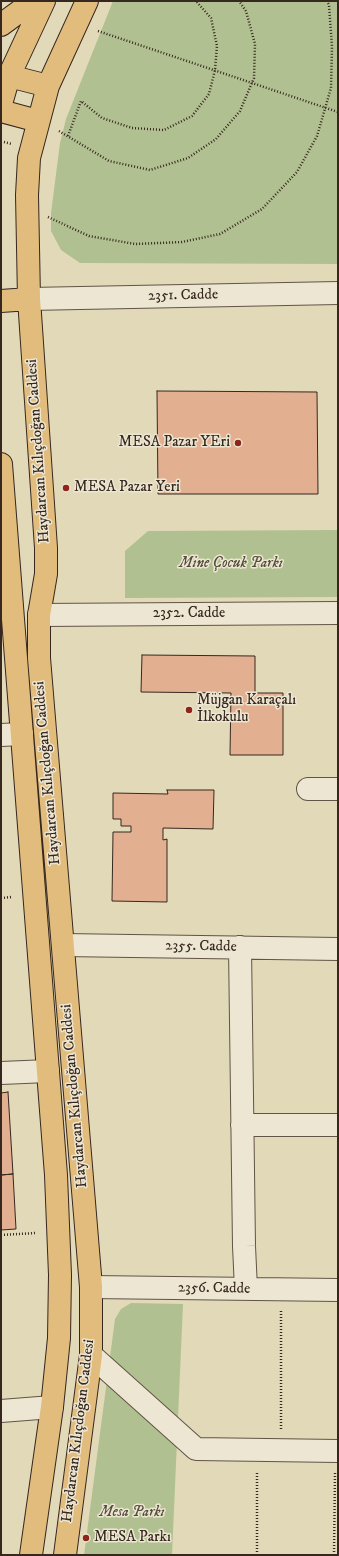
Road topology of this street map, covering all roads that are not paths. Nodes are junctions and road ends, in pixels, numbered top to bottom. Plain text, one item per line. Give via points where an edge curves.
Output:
1 (30, 1) edge
2 (44, 1) edge
3 (87, 1) edge
4 (1, 25) edge
5 (5, 76) edge
6 (48, 86) junction
7 (1, 104) edge
8 (1, 111) edge
9 (38, 121) junction
10 (338, 293) edge
11 (29, 299) junction
12 (1, 300) edge
13 (1, 464) edge
14 (338, 613) edge
15 (39, 615) junction
16 (11, 734) edge
17 (308, 789) dead end
18 (338, 789) edge
19 (63, 945) junction
20 (240, 947) junction
21 (338, 949) edge
22 (48, 1071) junction
23 (1, 1074) edge
24 (242, 1125) junction
25 (338, 1125) edge
26 (91, 1287) junction
27 (246, 1290) junction
28 (338, 1290) edge
29 (91, 1355) junction
30 (52, 1408) junction
31 (1, 1411) edge
32 (337, 1451) edge
33 (31, 1555) edge
34 (65, 1555) edge

1 - 4 main road
2 - 5 main road
3 - 6 main road, Haydarcan Kılıçdoğan Caddesi
5 - 6 main road
5 - 7 main road
6 - 9 main road, Haydarcan Kılıçdoğan Caddesi
8 - 9 main road
9 - 11 main road, Haydarcan Kılıçdoğan Caddesi via 29,158
10 - 11 street, 2351. Cadde
11 - 12 main road
11 - 15 main road, Haydarcan Kılıçdoğan Caddesi via 46,548 46,574
13 - 16 main road, Haydarcan Kılıçdoğan Caddesi
14 - 15 street, 2352. Cadde
15 - 19 main road, Haydarcan Kılıçdoğan Caddesi via 39,658
16 - 22 main road, Haydarcan Kılıçdoğan Caddesi
17 - 18 street
19 - 20 street, 2355. Cadde
19 - 26 main road, Haydarcan Kılıçdoğan Caddesi
20 - 21 street, 2355. Cadde
20 - 24 street
22 - 23 street
22 - 30 main road, Haydarcan Kılıçdoğan Caddesi via 60,1275 59,1338
24 - 25 street
24 - 27 street
26 - 27 street, 2356. Cadde
26 - 29 main road, Haydarcan Kılıçdoğan Caddesi
27 - 28 street, 2356. Cadde
29 - 32 street via 196,1449
29 - 34 main road, Haydarcan Kılıçdoğan Caddesi
30 - 31 street
30 - 33 main road, Haydarcan Kılıçdoğan Caddesi

